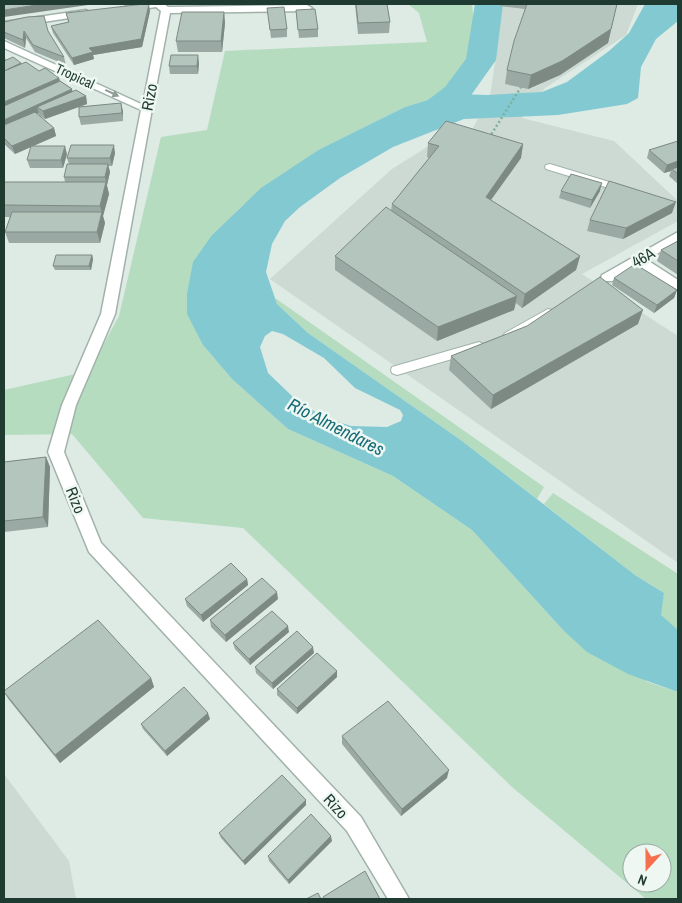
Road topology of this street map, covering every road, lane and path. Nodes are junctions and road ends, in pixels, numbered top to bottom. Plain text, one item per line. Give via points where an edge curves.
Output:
1 (160, 6) edge
2 (307, 8) edge
3 (119, 9) edge
4 (100, 12) edge
5 (4, 25) edge
6 (4, 44) edge
7 (520, 87) edge
8 (147, 109) junction
9 (488, 140) edge
10 (550, 167) dead end
11 (632, 192) edge
12 (678, 236) edge
13 (637, 260) junction
14 (603, 281) edge
15 (678, 286) edge
16 (559, 307) edge
17 (398, 370) dead end
18 (399, 899) edge

1 - 2 street
1 - 3 street
1 - 8 street, Rizo
4 - 5 street
6 -> 8 street, Tropical
7 - 9 path
8 - 18 street, Rizo via 108,314 69,405 56,452 95,547 354,824
10 - 11 lane
12 - 13 street, 46A
13 - 14 street, 46A
13 - 15 street
16 - 17 lane via 497,342

